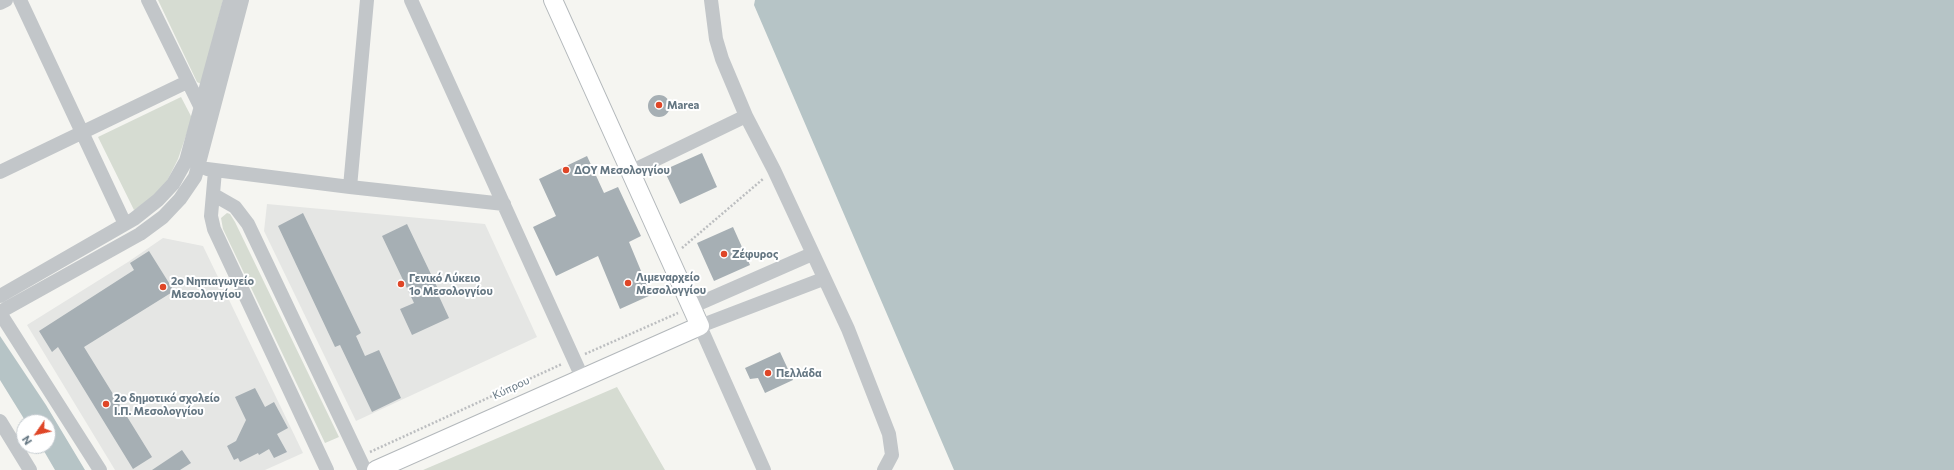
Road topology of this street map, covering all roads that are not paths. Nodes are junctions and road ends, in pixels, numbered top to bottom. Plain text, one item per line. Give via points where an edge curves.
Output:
1 (6, 0) edge
2 (20, 0) edge
3 (148, 0) edge
4 (230, 0) edge
5 (242, 0) edge
6 (367, 0) edge
7 (411, 0) edge
8 (553, 0) edge
9 (711, 0) edge
10 (0, 3) edge
11 (187, 82) junction
12 (201, 108) junction
13 (746, 116) junction
14 (82, 132) junction
15 (191, 166) junction
16 (215, 171) junction
17 (0, 172) edge
18 (630, 172) junction
19 (350, 187) junction
20 (214, 195) junction
21 (504, 204) junction
22 (125, 224) junction
23 (812, 254) junction
24 (823, 279) junction
25 (0, 296) edge
26 (691, 307) junction
27 (0, 313) edge
28 (700, 326) junction
29 (582, 378) junction
30 (0, 421) edge
31 (362, 464) edge
32 (30, 470) edge
33 (100, 470) edge
34 (327, 470) edge
35 (376, 470) edge
36 (764, 470) edge
37 (884, 470) edge

1 - 10 street
2 - 14 street
3 - 11 street
4 - 12 street
5 - 15 street
6 - 19 street
7 - 21 street
8 - 18 main road
9 - 13 street via 716,39 722,59
11 - 12 street
11 - 14 street
12 - 15 street
13 - 18 street
13 - 23 street
14 - 17 street
14 - 22 street
15 - 16 street
15 - 22 street via 158,200
15 - 27 street via 195,178 186,193 158,221
16 - 19 street
16 - 20 street
18 - 26 main road
19 - 21 street
20 - 31 street via 235,207 248,224
20 - 34 street via 211,216 216,234
21 - 29 street
22 - 25 street
23 - 24 street
23 - 26 street
24 - 28 street
24 - 37 street via 848,329 889,434 892,455
26 - 28 main road
27 - 33 street
28 - 29 main road, Κύπρου
28 - 36 street
29 - 35 main road, Κύπρου
30 - 32 street

